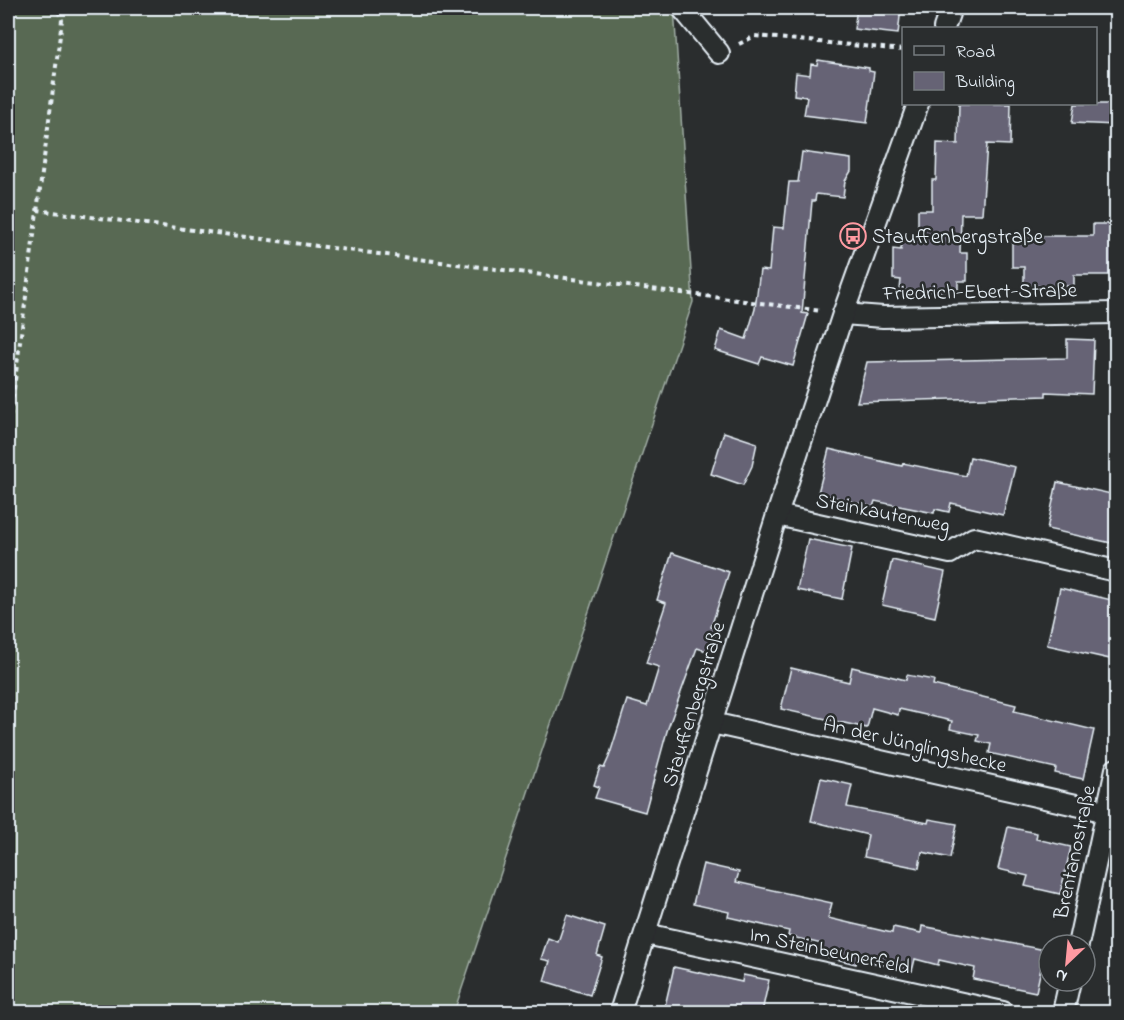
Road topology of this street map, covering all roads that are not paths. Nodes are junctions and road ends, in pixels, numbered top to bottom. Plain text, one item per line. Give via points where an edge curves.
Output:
1 (682, 8) edge
2 (951, 8) edge
3 (944, 27) edge
4 (719, 53) road end
5 (918, 105) edge
6 (1116, 313) edge
7 (843, 314) junction
8 (777, 515) junction
9 (1116, 571) edge
10 (712, 723) junction
11 (1116, 769) edge
12 (1107, 812) junction
13 (1081, 933) edge
14 (646, 934) junction
15 (1067, 993) edge
16 (620, 1012) edge
17 (1003, 1012) edge
18 (1063, 1012) edge

1 - 4 street
2 - 3 street
5 - 7 street, Stauffenbergstraße
6 - 7 street, Friedrich-Ebert-Straße via 883,317
7 - 8 street, Stauffenbergstraße
8 - 9 street, Steinkautenweg via 950,553 974,538
8 - 10 street, Stauffenbergstraße
10 - 12 street, An der Jünglingshecke
10 - 14 street, Stauffenbergstraße
11 - 12 street, Brentanostraße
12 - 13 street, Brentanostraße
14 - 16 street, Stauffenbergstraße
14 - 17 street, Im Steinbeunerfeld
15 - 18 street

